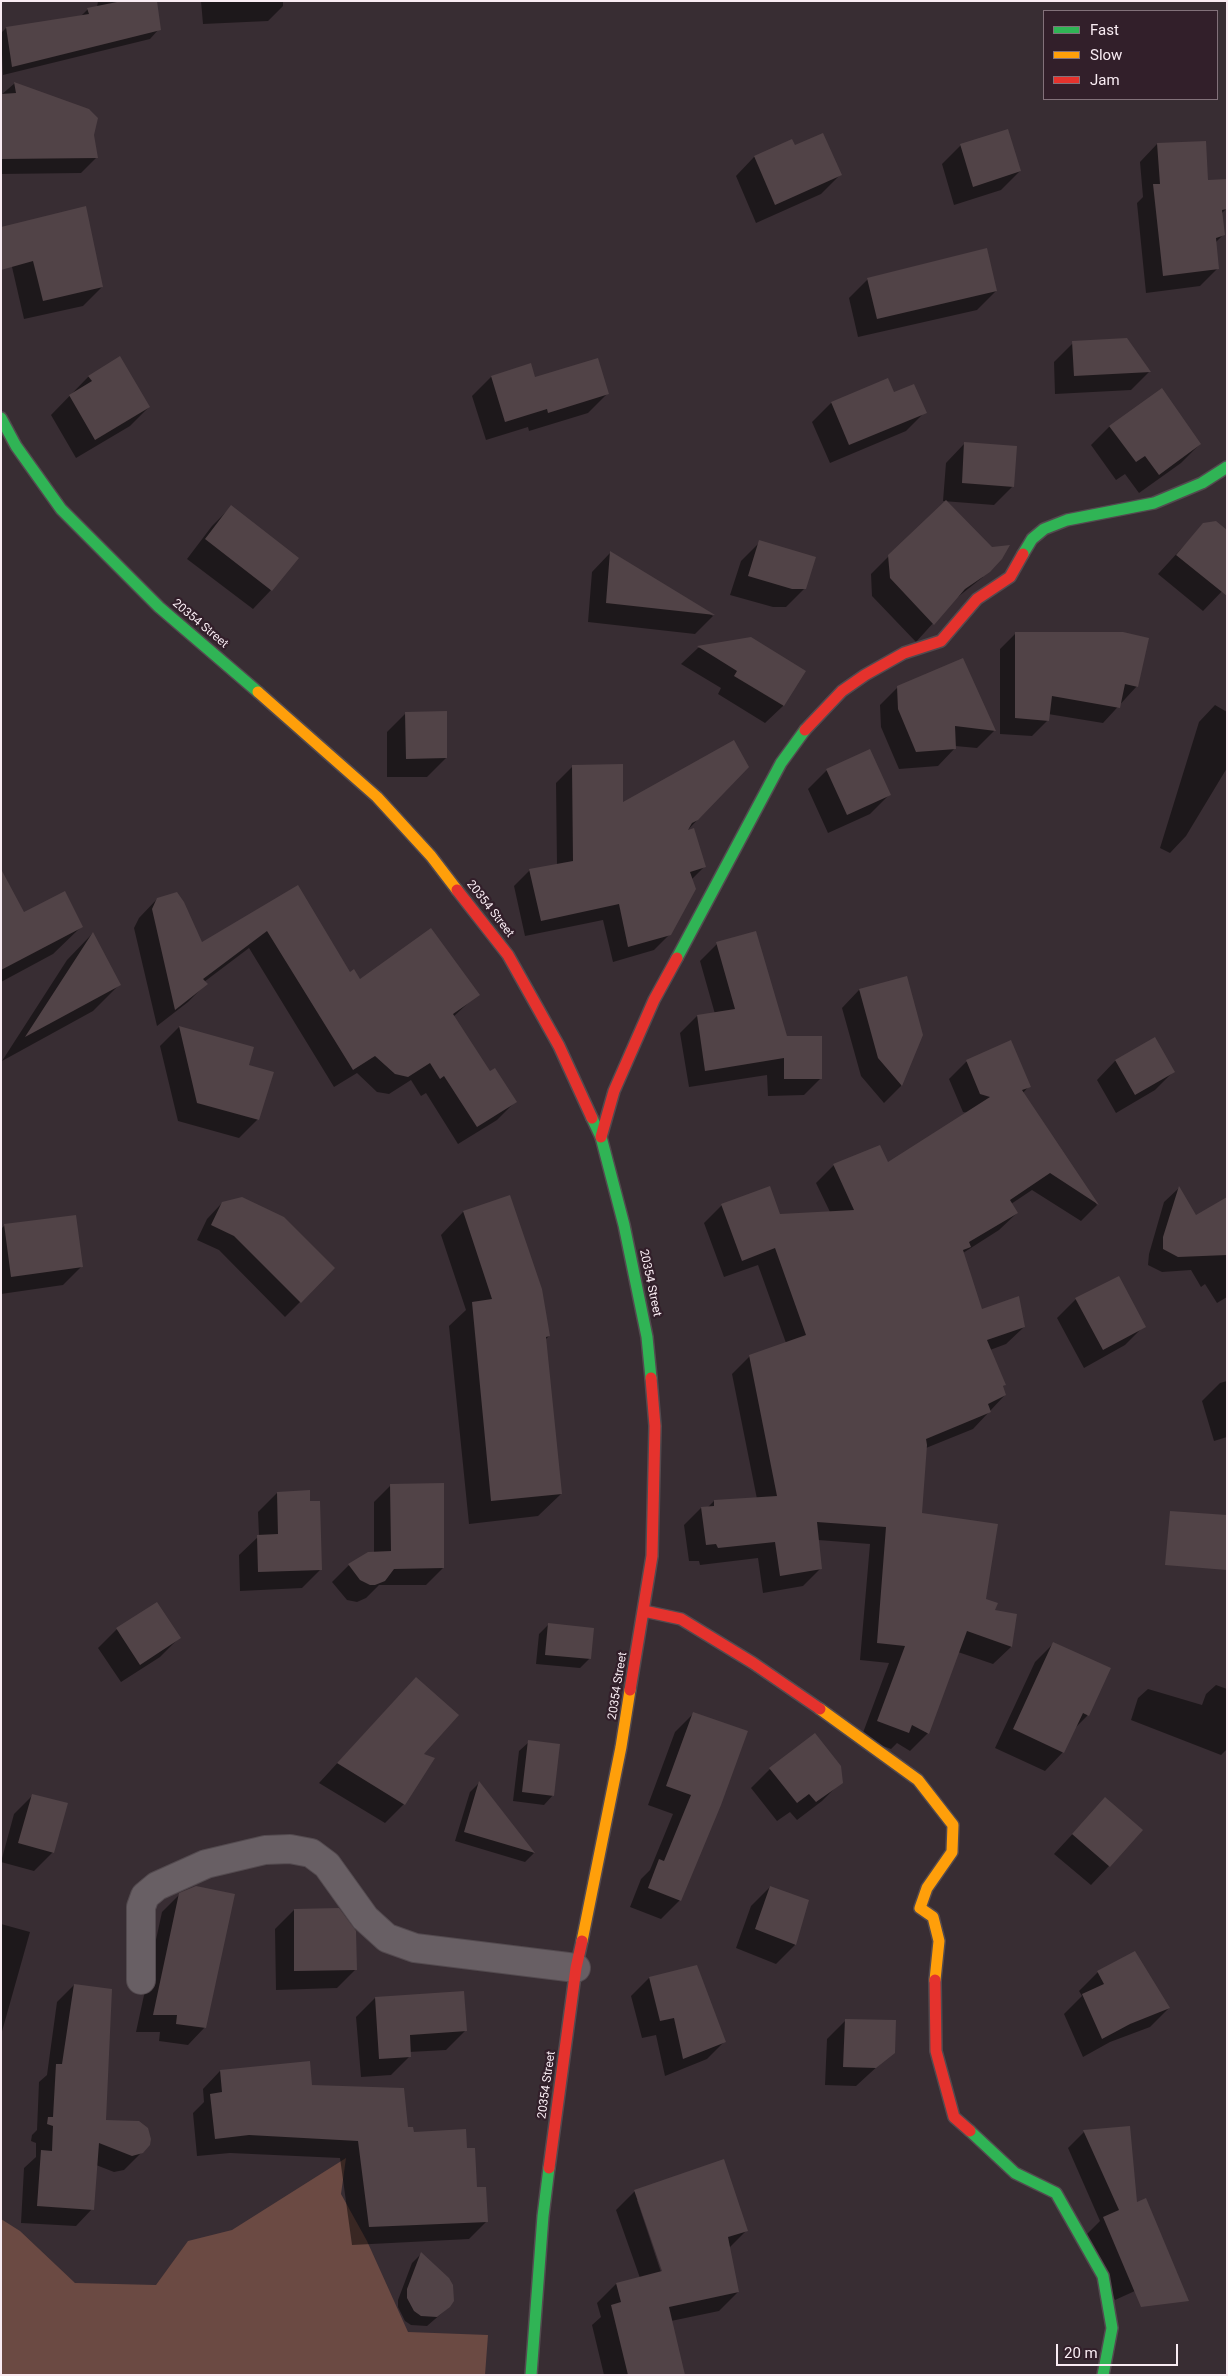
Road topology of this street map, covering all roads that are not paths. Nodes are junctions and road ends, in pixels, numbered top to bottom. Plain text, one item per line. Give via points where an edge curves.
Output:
1 (1, 418) edge
2 (8, 449) edge
3 (1227, 467) edge
4 (600, 1137) junction
5 (644, 1610) junction
6 (576, 1968) junction
7 (142, 1980) dead end
8 (531, 2375) edge
9 (1102, 2375) edge

1 - 2 street, 20354 Street
2 - 4 street, 20354 Street via 61,509 152,600 377,797 431,856 508,955 559,1046
3 - 4 street via 1202,483 1154,503 1067,520 1044,529 1032,539 1010,577 977,599 941,641 904,652 842,690 803,732 781,763 654,1000 614,1091
4 - 5 street, 20354 Street via 624,1225 647,1337 655,1426 652,1556
5 - 6 street, 20354 Street via 622,1747
5 - 9 street via 682,1619 866,1740 918,1780 953,1825 952,1852 927,1888 920,1908 933,1917 939,1941 934,1991 936,2051 951,2107 954,2117 1015,2173 1056,2193 1099,2267 1112,2328
6 - 7 street via 415,1948 386,1938 365,1918 327,1865 311,1853 290,1849 265,1850 206,1864 157,1886 145,1896 141,1907
6 - 8 street, 20354 Street via 543,2216

